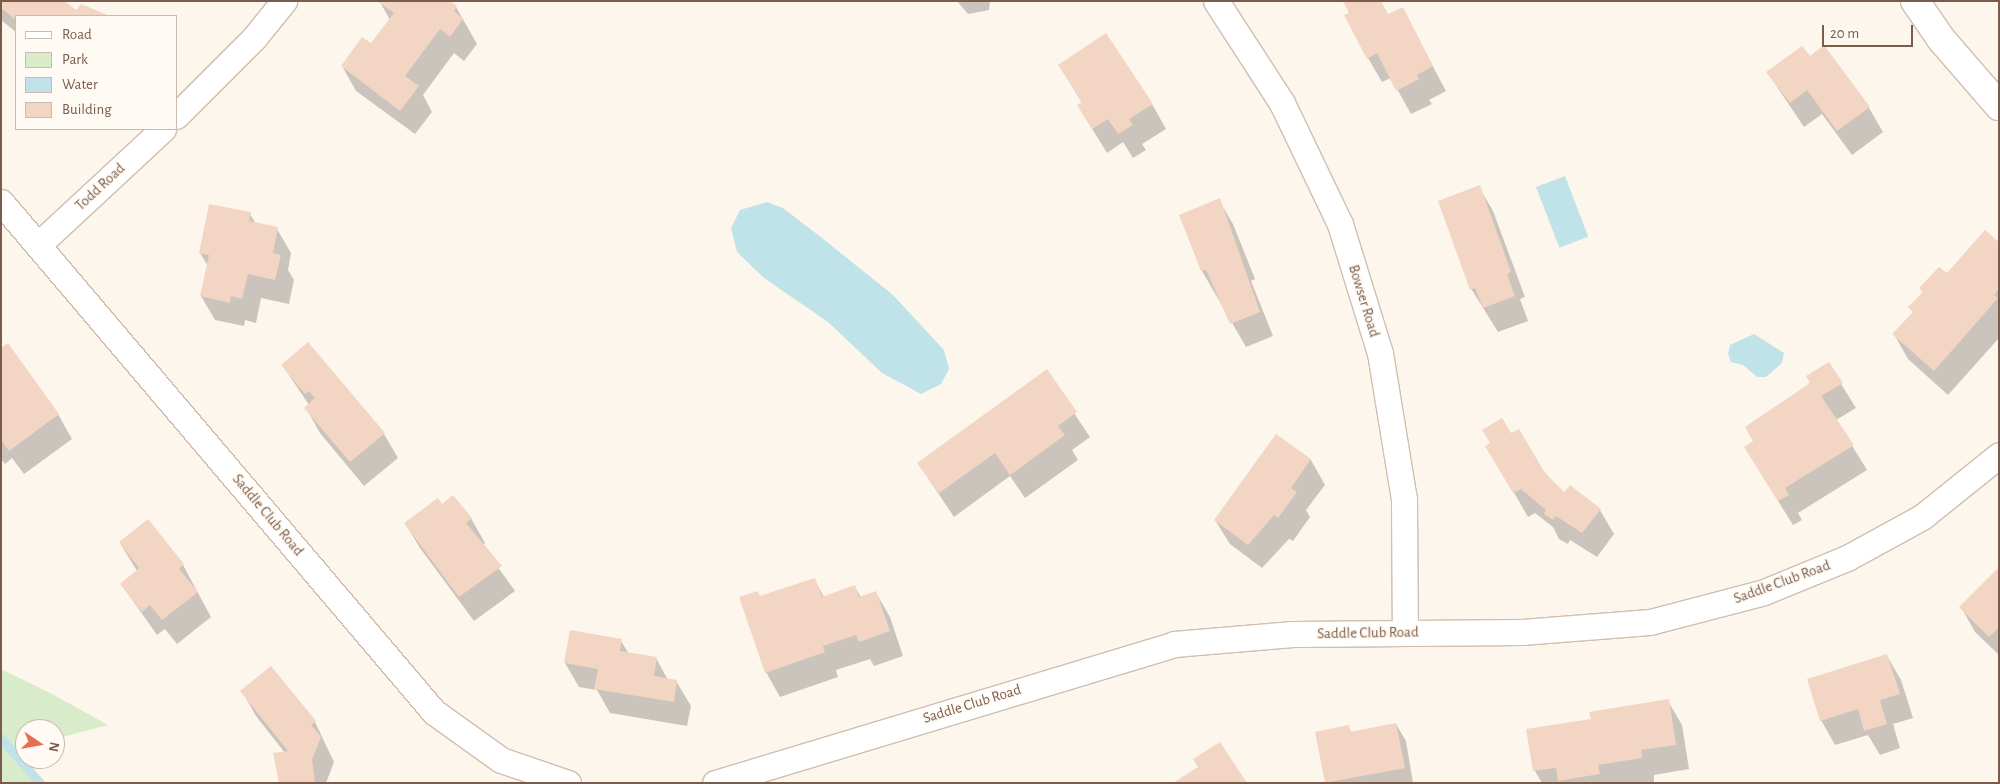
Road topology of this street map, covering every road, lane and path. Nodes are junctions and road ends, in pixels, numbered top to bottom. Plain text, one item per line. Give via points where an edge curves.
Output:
1 (284, 1) edge
2 (1216, 1) edge
3 (1915, 1) edge
4 (1999, 106) edge
5 (178, 114) edge
6 (162, 130) edge
7 (1, 202) edge
8 (38, 245) junction
9 (1999, 455) edge
10 (1405, 633) junction
11 (568, 783) edge
12 (715, 783) edge

1 - 5 street via 254,38
2 - 10 street, Bowser Road via 1282,103 1340,224 1380,353 1404,500
3 - 4 street via 1941,39
6 - 8 street, Todd Road
7 - 8 street, Saddle Club Road
8 - 11 street, Saddle Club Road via 434,712 501,760
9 - 10 street, Saddle Club Road via 1922,517 1847,558 1764,592 1650,622 1522,632
10 - 12 street, Saddle Club Road via 1294,634 1174,644

